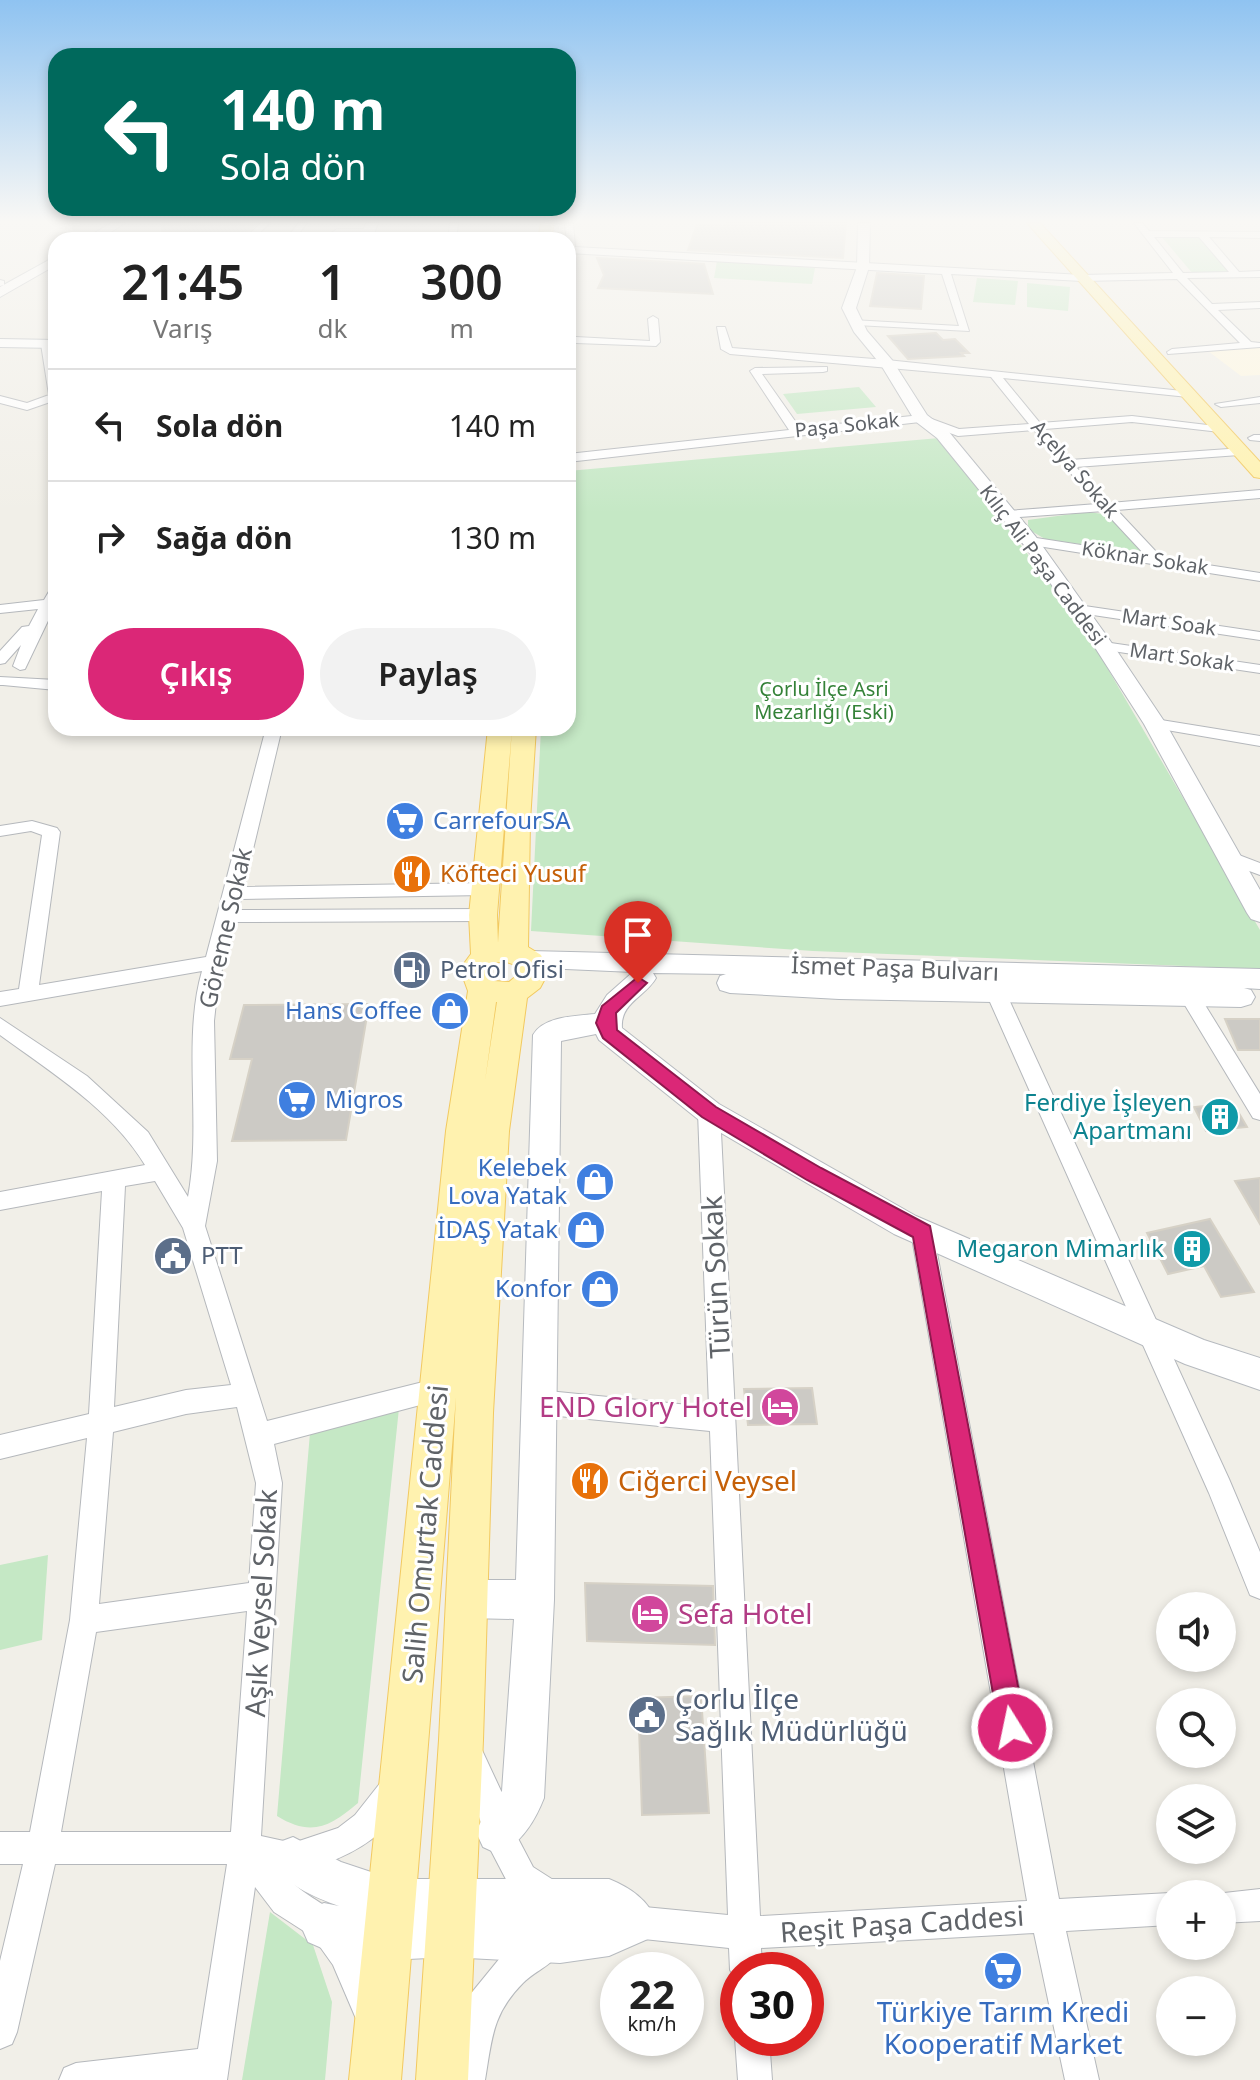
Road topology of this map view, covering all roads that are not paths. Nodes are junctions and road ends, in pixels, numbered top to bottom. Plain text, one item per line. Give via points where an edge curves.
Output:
1 (653, 320) edge
2 (962, 320) edge
3 (1127, 320) edge
4 (1142, 320) edge
5 (1224, 320) edge
6 (856, 322) joint
7 (721, 329) dead end
8 (576, 340) dead end
9 (0, 343) edge
10 (48, 344) edge
11 (1254, 345) edge
12 (1172, 352) junction
13 (878, 366) junction
14 (996, 376) junction
15 (0, 399) edge
16 (48, 399) edge
17 (1260, 400) edge
18 (1230, 415) edge
19 (921, 418) junction
20 (1037, 425) junction
21 (1220, 429) junction
22 (795, 430) junction
23 (1239, 451) junction
24 (576, 457) edge
25 (1067, 464) junction
26 (1260, 473) edge
27 (1260, 494) edge
28 (1106, 505) junction
29 (1008, 515) junction
30 (1030, 541) junction
31 (1156, 559) junction
32 (1260, 577) edge
33 (48, 598) edge
34 (48, 604) edge
35 (0, 609) edge
36 (1078, 609) junction
37 (39, 620) junction
38 (1260, 636) edge
39 (1104, 646) junction
40 (0, 662) edge
41 (20, 667) junction
42 (1260, 669) edge
43 (48, 677) edge
44 (1, 681) edge
45 (48, 684) edge
46 (1155, 724) junction
47 (272, 736) edge
48 (499, 736) edge
49 (523, 736) edge
50 (1260, 741) edge
51 (0, 831) edge
52 (1231, 858) junction
53 (1260, 869) edge
54 (234, 893) junction
55 (484, 902) junction
56 (1260, 913) edge
57 (228, 916) junction
58 (214, 962) junction
59 (510, 970) junction
60 (643, 978) junction
61 (1260, 979) edge
62 (996, 993) junction
63 (28, 994) junction
64 (1190, 997) junction
65 (1260, 997) edge
66 (0, 999) edge
67 (605, 1023) junction
68 (0, 1025) edge
69 (709, 1112) junction
70 (1260, 1112) edge
71 (159, 1171) junction
72 (114, 1179) junction
73 (0, 1201) edge
74 (194, 1226) junction
75 (922, 1232) junction
76 (1147, 1331) junction
77 (1260, 1374) edge
78 (439, 1389) junction
79 (247, 1394) junction
80 (538, 1402) junction
81 (723, 1420) junction
82 (101, 1424) junction
83 (257, 1436) junction
84 (0, 1447) edge
85 (1260, 1585) edge
86 (263, 1595) junction
87 (467, 1599) junction
88 (535, 1600) junction
89 (84, 1620) junction
90 (461, 1740) junction
91 (403, 1777) junction
92 (498, 1832) junction
93 (43, 1846) junction
94 (0, 1848) edge
95 (245, 1848) junction
96 (293, 1859) junction
97 (1260, 1905) edge
98 (1236, 1906) edge
99 (1156, 1910) edge
100 (1046, 1915) junction
101 (450, 1917) junction
102 (390, 1919) junction
103 (558, 1920) junction
104 (634, 1922) joint
105 (324, 1926) junction
106 (744, 1933) junction
107 (745, 1952) edge
108 (0, 2032) edge
109 (380, 2032) junction
110 (753, 2056) edge
111 (211, 2072) edge
112 (76, 2080) edge
113 (375, 2080) edge
114 (442, 2080) edge
115 (468, 2080) edge
116 (755, 2080) edge
117 (1082, 2080) edge

1 - 8 street via 652,344
2 - 6 street via 965,329
3 - 18 main road
4 - 12 main road
5 - 11 street
6 - 13 street, Kılıç Ali Paşa Caddesi
7 - 13 street via 730,351
9 - 10 street
11 - 12 street
12 - 18 main road
13 - 14 street
13 - 19 street, Kılıç Ali Paşa Caddesi
13 - 22 street via 755,371
14 - 18 street
14 - 20 street, Açelya Sokak
15 - 16 street via 27,407
17 - 18 street
18 - 21 main road
19 - 20 street, Paşa Sokak via 958,433
19 - 22 street, Paşa Sokak
19 - 29 street, Kılıç Ali Paşa Caddesi via 943,435
20 - 21 street, Paşa Sokak via 1132,419
20 - 25 street, Açelya Sokak
21 - 23 main road
22 - 24 street, Paşa Sokak
23 - 25 street
23 - 26 main road
25 - 28 street, Açelya Sokak
27 - 28 street
28 - 29 street
28 - 31 street, Açelya Sokak
29 - 30 street, Kılıç Ali Paşa Caddesi
30 - 31 street, Köknar Sokak
30 - 36 street, Kılıç Ali Paşa Caddesi
31 - 32 street, Köknar Sokak
33 - 35 street
34 - 37 street
36 - 38 street, Mart Soak
36 - 39 street, Kılıç Ali Paşa Caddesi
37 - 40 street
37 - 41 street
39 - 42 street, Mart Sokak
39 - 46 street, Kılıç Ali Paşa Caddesi
40 - 41 street
41 - 43 street
41 - 44 street via 14,677
44 - 45 street
46 - 50 street
46 - 52 street, Kılıç Ali Paşa Caddesi
47 - 54 street, Göreme Sokak
48 - 55 main road, Salih Omurtak Caddesi
49 - 59 main road, Salih Omurtak Caddesi
51 - 63 street via 32,826 51,832
52 - 53 street
52 - 56 street, Kılıç Ali Paşa Caddesi
54 - 55 street
54 - 57 street, Göreme Sokak
55 - 57 street
55 - 59 main road, Salih Omurtak Caddesi
57 - 58 street, Göreme Sokak
58 - 63 street
58 - 74 street, Göreme Sokak via 204,1021 206,1161
59 - 60 street, İsmet Paşa Bulvarı
59 - 61 street, İsmet Paşa Bulvarı
59 - 78 main road, Salih Omurtak Caddesi via 462,1131
59 - 87 main road, Salih Omurtak Caddesi via 493,1131
60 - 62 street, İsmet Paşa Bulvarı
60 - 67 street via 608,1010
62 - 64 street, İsmet Paşa Bulvarı
62 - 76 street
63 - 66 street
64 - 65 street, İsmet Paşa Bulvarı
64 - 70 street
67 - 69 street via 609,1033
67 - 80 street via 547,1035
68 - 71 street, Aşık Veysel Sokak via 80,1082 140,1138
69 - 75 street
69 - 81 street, Türün Sokak
71 - 72 street
71 - 74 street, Aşık Veysel Sokak
72 - 73 street
72 - 82 street
74 - 79 street, Aşık Veysel Sokak
75 - 76 street
75 - 100 street
76 - 77 street
76 - 85 street
78 - 83 street
78 - 91 main road, Salih Omurtak Caddesi
79 - 82 street via 186,1402
79 - 83 street, Aşık Veysel Sokak
80 - 81 street
80 - 88 street
81 - 106 street, Türün Sokak
82 - 84 street
82 - 89 street
83 - 86 street, Aşık Veysel Sokak via 269,1483
86 - 89 street
86 - 95 street, Aşık Veysel Sokak
87 - 88 street
87 - 90 main road, Salih Omurtak Caddesi
88 - 92 street via 523,1798
89 - 93 street
90 - 92 street via 487,1793
90 - 101 main road, Salih Omurtak Caddesi
91 - 96 street via 366,1826 347,1840
91 - 102 main road, Salih Omurtak Caddesi
92 - 103 street via 522,1878
93 - 94 street
93 - 95 street
93 - 108 street
95 - 96 street
95 - 105 street via 285,1901
95 - 111 street, Aşık Veysel Sokak
96 - 102 street
97 - 98 street
99 - 100 street, Reşit Paşa Caddesi
100 - 106 street, Reşit Paşa Caddesi
100 - 117 street
101 - 102 street
101 - 103 street
101 - 114 main road, Salih Omurtak Caddesi
102 - 105 street
102 - 109 main road, Salih Omurtak Caddesi
103 - 104 street via 609,1933
103 - 115 street via 481,2008
104 - 106 street, Reşit Paşa Caddesi
105 - 109 street via 345,1953
106 - 107 street, Türün Sokak
109 - 113 main road, Salih Omurtak Caddesi
110 - 116 street
111 - 112 street

